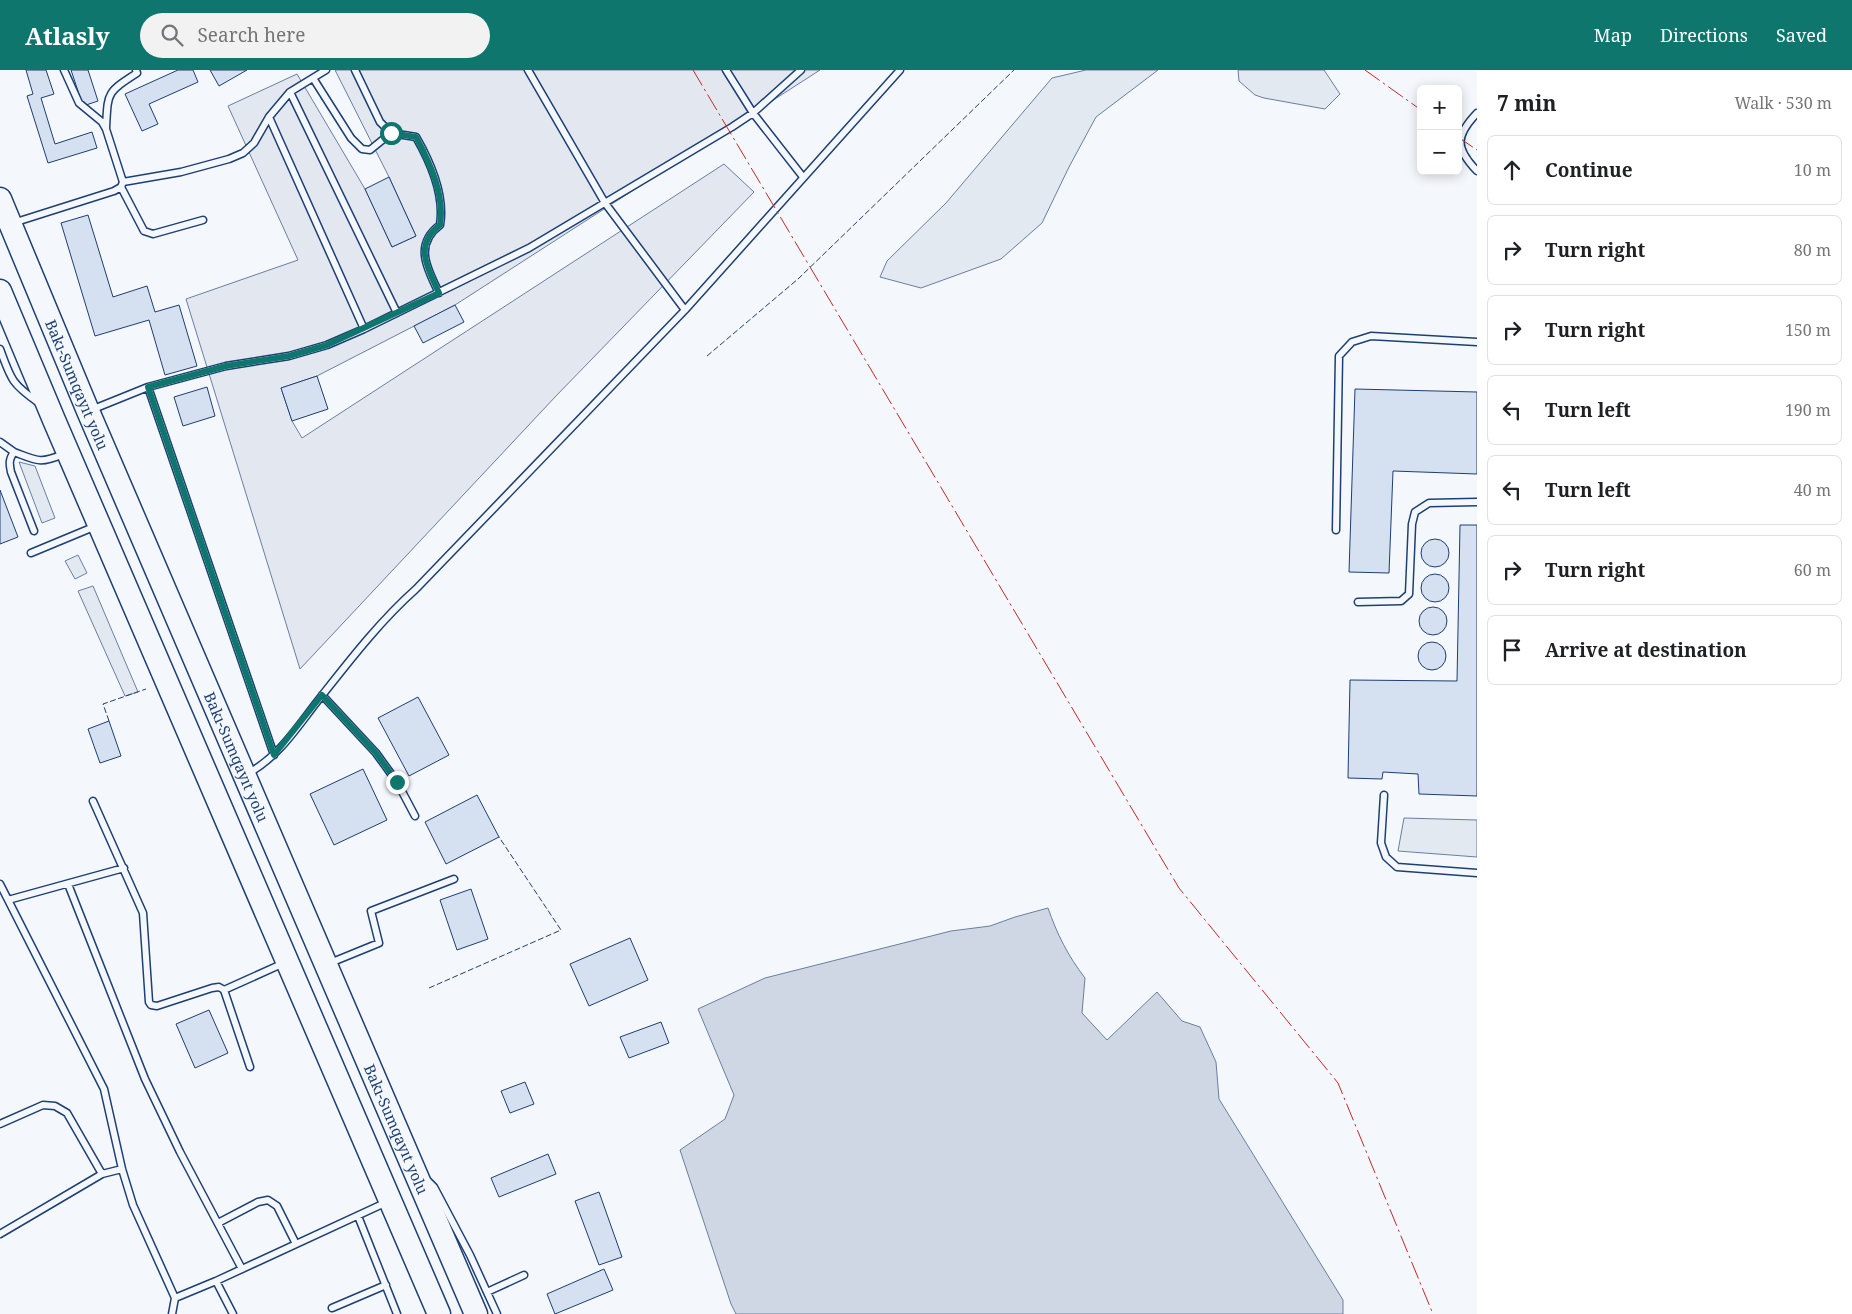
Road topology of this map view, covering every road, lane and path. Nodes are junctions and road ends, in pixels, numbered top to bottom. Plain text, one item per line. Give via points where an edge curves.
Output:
1 (64, 70) edge
2 (326, 70) edge
3 (355, 70) edge
4 (528, 70) edge
5 (726, 70) edge
6 (801, 70) edge
7 (900, 70) edge
8 (138, 71) edge
9 (313, 78) junction
10 (290, 92) junction
11 (754, 113) junction
12 (1477, 113) edge
13 (269, 117) junction
14 (106, 129) junction
15 (391, 133) junction
16 (1477, 171) edge
17 (803, 177) junction
18 (122, 185) junction
19 (0, 199) edge
20 (605, 203) junction
21 (203, 220) dead end
22 (10, 224) junction
23 (0, 291) edge
24 (439, 293) junction
25 (685, 310) junction
26 (397, 313) junction
27 (364, 329) junction
28 (1477, 342) edge
29 (0, 349) edge
30 (148, 387) junction
31 (88, 411) junction
32 (50, 412) junction
33 (0, 442) edge
34 (14, 452) junction
35 (68, 453) junction
36 (1477, 502) edge
37 (99, 525) junction
38 (1336, 530) dead end
39 (34, 531) dead end
40 (31, 553) dead end
41 (1358, 602) dead end
42 (322, 695) junction
43 (274, 755) junction
44 (244, 776) junction
45 (1384, 795) dead end
46 (93, 801) dead end
47 (415, 816) dead end
48 (124, 868) junction
49 (1477, 873) edge
50 (454, 879) dead end
51 (0, 884) edge
52 (68, 884) junction
53 (8, 900) junction
54 (287, 962) junction
55 (326, 964) junction
56 (224, 990) junction
57 (250, 1066) dead end
58 (0, 1124) edge
59 (122, 1169) junction
60 (414, 1169) junction
61 (102, 1174) junction
62 (391, 1201) junction
63 (358, 1216) junction
64 (218, 1223) junction
65 (0, 1234) edge
66 (296, 1244) junction
67 (242, 1269) junction
68 (524, 1275) dead end
69 (216, 1282) junction
70 (386, 1285) junction
71 (487, 1292) junction
72 (175, 1298) junction
73 (332, 1308) dead end
74 (172, 1314) edge
75 (233, 1314) edge
76 (397, 1314) edge
77 (439, 1314) edge
78 (476, 1314) edge
79 (497, 1314) edge

1 - 14 lane via 79,103
2 - 9 lane
3 - 15 lane via 380,122
4 - 20 lane
5 - 11 lane
6 - 11 lane
7 - 17 lane
8 - 14 lane via 110,93
9 - 10 lane
9 - 15 lane via 351,138 362,148 370,150
10 - 13 lane
10 - 26 lane
11 - 17 lane
11 - 20 lane
12 - 16 lane via 1464,126 1460,141 1466,159
13 - 18 lane via 254,143 244,153
13 - 27 lane
14 - 18 lane
15 - 24 lane via 416,137 427,157 437,188 442,213 440,225 428,237 424,260
17 - 25 lane
18 - 21 lane via 144,231 153,234
18 - 22 lane via 114,191
19 - 22 highway, Bakı-Sumqayıt yolu
20 - 24 lane via 530,248
20 - 25 lane
22 - 31 highway, Bakı-Sumqayıt yolu
23 - 32 highway
24 - 26 lane
25 - 42 lane via 397,606
26 - 27 lane
27 - 30 lane via 298,353 226,366
28 - 38 lane via 1371,336 1352,342 1339,356
29 - 32 lane via 10,378
30 - 31 lane
30 - 43 lane
31 - 44 highway, Bakı-Sumqayıt yolu
32 - 35 highway
33 - 34 lane
34 - 35 lane via 38,461
34 - 39 lane via 9,462 11,472
35 - 37 highway
36 - 41 lane via 1429,503 1415,512 1409,594 1401,601
37 - 40 lane
37 - 54 highway
42 - 43 lane
42 - 47 lane via 376,753 397,782
43 - 44 lane
44 - 55 highway, Bakı-Sumqayıt yolu
45 - 49 lane via 1381,843 1386,857 1398,867
46 - 48 lane
48 - 52 lane
48 - 56 lane via 143,913 148,1002 157,1006 212,988
50 - 55 lane via 371,911 379,943
51 - 53 lane
52 - 53 lane
52 - 64 lane via 145,1079
53 - 59 lane via 104,1089
54 - 56 lane
54 - 62 highway
55 - 60 highway, Bakı-Sumqayıt yolu
56 - 57 lane
58 - 61 lane via 43,1105 55,1106 66,1112
59 - 61 lane
59 - 72 lane via 133,1205
60 - 71 lane via 434,1186
60 - 78 highway, Bakı-Sumqayıt yolu
61 - 65 lane
62 - 63 lane
62 - 77 highway
63 - 66 lane
63 - 70 lane
64 - 66 lane via 268,1200 277,1206
64 - 67 lane
66 - 67 lane
67 - 69 lane
68 - 71 lane
69 - 72 lane
69 - 75 lane
70 - 73 lane
70 - 76 lane
71 - 79 lane
72 - 74 lane

